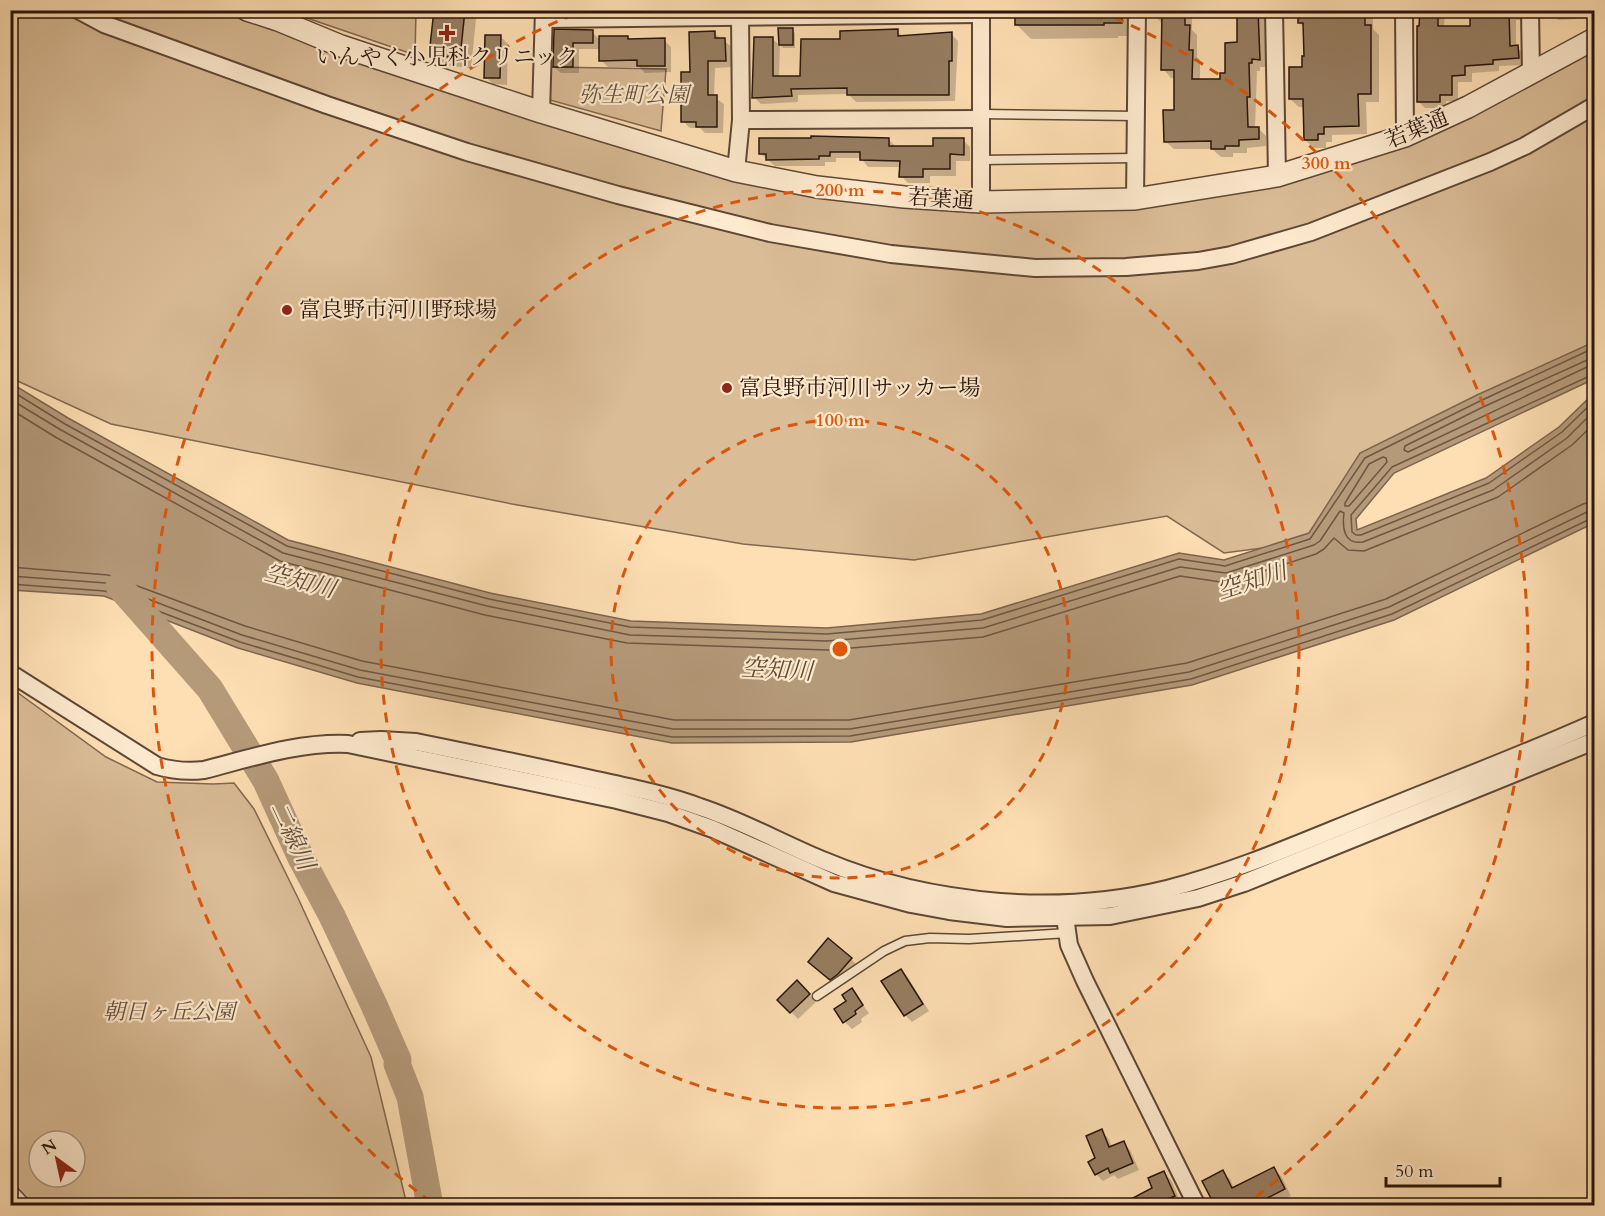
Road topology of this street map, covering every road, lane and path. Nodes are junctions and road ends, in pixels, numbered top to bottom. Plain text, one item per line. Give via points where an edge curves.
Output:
1 (78, 10) edge
2 (247, 10) edge
3 (1137, 10) edge
4 (1274, 10) edge
5 (1404, 10) edge
6 (1530, 10) edge
7 (981, 12) edge
8 (282, 15) edge
9 (544, 15) edge
10 (740, 17) junction
11 (1594, 39) edge
12 (1531, 74) junction
13 (1594, 106) edge
14 (541, 112) junction
15 (1136, 116) junction
16 (981, 117) junction
17 (741, 120) junction
18 (1405, 136) junction
19 (1136, 158) junction
20 (981, 160) junction
21 (736, 171) junction
22 (1276, 176) junction
23 (1136, 199) junction
24 (981, 202) junction
25 (10, 673) edge
26 (1594, 723) edge
27 (1594, 741) edge
28 (348, 744) junction
29 (1066, 925) junction
30 (817, 996) dead end
31 (10, 1187) edge
32 (28, 1206) edge
33 (1197, 1206) edge

1 - 13 street via 104,24 327,105 467,152 618,195 781,235 891,254 1035,268 1126,267 1231,255 1299,235 1490,162
2 - 8 street, 若葉通
3 - 15 street
4 - 22 street
5 - 18 street
6 - 12 street
7 - 10 street
7 - 16 street
8 - 14 street, 若葉通 via 341,46
9 - 10 street
9 - 14 street
10 - 17 street
11 - 12 street, 若葉通
12 - 18 street, 若葉通
14 - 21 street, 若葉通
15 - 16 lane
15 - 19 street
16 - 17 street
16 - 20 street
17 - 21 street
18 - 22 street, 若葉通
19 - 20 lane
19 - 23 street
20 - 24 street
21 - 24 street, 若葉通 via 816,187
22 - 23 street, 若葉通
23 - 24 street, 若葉通
25 - 28 street via 171,771 204,770 322,743
26 - 28 street via 1212,876 1129,896 1039,903 952,896 868,876 701,807 642,790 416,742 381,740
27 - 29 street via 1255,879 1153,908
28 - 29 street via 668,813 834,884 873,895 920,906
29 - 30 lane via 969,939 905,941
29 - 33 street via 1069,945 1085,981
31 - 32 lane

